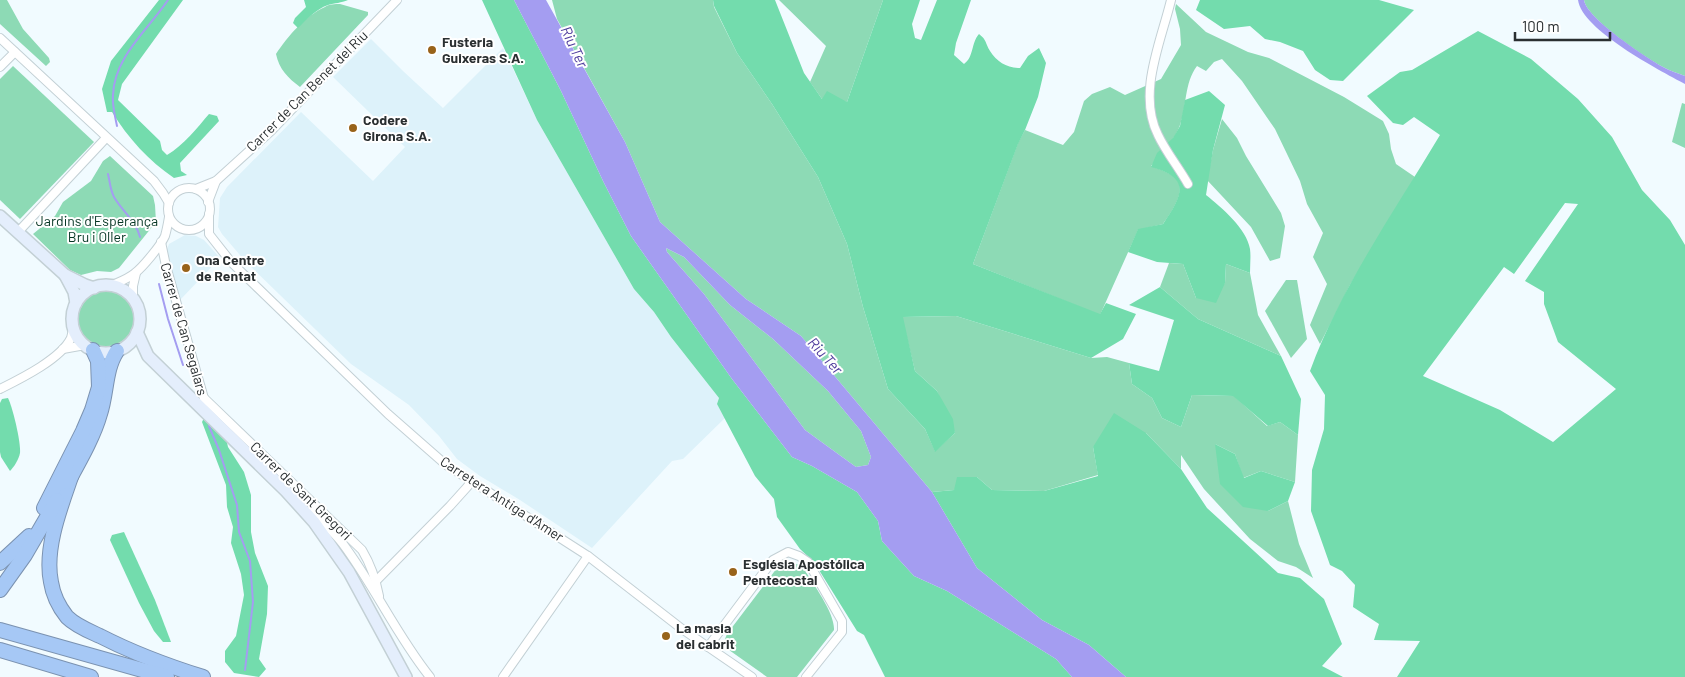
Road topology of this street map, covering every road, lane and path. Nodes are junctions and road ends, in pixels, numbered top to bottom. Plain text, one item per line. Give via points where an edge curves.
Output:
1 (397, 0) edge
2 (1171, 0) edge
3 (0, 38) edge
4 (14, 52) junction
5 (0, 67) edge
6 (106, 138) junction
7 (154, 181) junction
8 (216, 181) junction
9 (1188, 184) dead end
10 (181, 189) junction
11 (196, 189) junction
12 (208, 202) junction
13 (169, 203) junction
14 (169, 214) junction
15 (209, 214) junction
16 (0, 216) edge
17 (182, 229) junction
18 (193, 229) junction
19 (18, 232) junction
20 (209, 234) junction
21 (163, 240) junction
22 (136, 273) junction
23 (64, 275) junction
24 (110, 286) junction
25 (94, 288) junction
26 (134, 299) junction
27 (76, 304) junction
28 (73, 326) junction
29 (137, 332) junction
30 (89, 348) junction
31 (63, 349) junction
32 (120, 350) junction
33 (148, 356) junction
34 (0, 389) edge
35 (204, 398) junction
36 (208, 415) junction
37 (72, 474) junction
38 (470, 481) junction
39 (286, 491) junction
40 (29, 536) junction
41 (588, 556) junction
42 (0, 563) edge
43 (0, 578) edge
44 (373, 583) junction
45 (0, 590) edge
46 (0, 630) edge
47 (708, 647) junction
48 (0, 650) edge
49 (91, 677) edge
50 (167, 677) edge
51 (203, 677) edge
52 (406, 677) edge
53 (430, 677) edge
54 (503, 677) edge
55 (752, 677) edge
56 (806, 677) edge

1 - 8 street, Carrer de Can Benet del Riu via 295,107
2 - 9 street via 1151,78 1150,110 1158,135
3 - 4 street
4 - 5 street
4 - 6 street
6 - 7 street
6 - 19 street
7 - 10 street via 170,190
7 - 13 street
8 - 11 street, Carrer de Can Benet del Riu
8 - 12 street, Carrer de Can Benet del Riu
10 - 11 street
10 - 13 street
11 - 12 street
12 - 15 street
13 - 14 street
14 - 17 street
14 - 21 street
15 - 18 street via 203,224
15 - 20 street
16 - 19 main road
17 - 18 street
17 - 21 street
18 - 20 street
19 - 23 main road
20 - 38 street, Carretera Antiga d'Amer via 232,262 388,414 423,446
21 - 22 street
21 - 35 street, Carrer de Can Segalars via 166,266
22 - 24 street
22 - 26 street
23 - 25 main road
23 - 27 main road via 74,292
24 - 25 main road
24 - 26 main road via 123,290
25 - 27 main road
26 - 29 main road via 140,316
27 - 28 main road
28 - 30 main road via 77,336
28 - 31 street via 71,338
29 - 32 main road
29 - 33 main road, Carrer de Sant Gregori
30 - 31 street
30 - 32 main road via 105,352
30 - 40 highway via 98,361 99,387 92,410
31 - 34 street
32 - 33 main road, Carrer de Sant Gregori via 134,350
32 - 37 highway via 110,363 99,418
33 - 36 main road, Carrer de Sant Gregori
35 - 36 street, Carrer de Can Segalars
35 - 44 street, Carrer de Sant Gregori via 357,544 366,556
36 - 39 main road, Carrer de Sant Gregori
37 - 45 highway via 25,555
37 - 51 highway via 52,545 51,582 62,610 78,625 108,640 170,667
38 - 41 street, Carretera Antiga d'Amer
38 - 44 street via 450,506
39 - 44 street, Carrer de Sant Gregori via 342,543
39 - 52 main road, Carrer de Sant Gregori via 314,522 350,572
40 - 42 highway
40 - 43 highway
41 - 47 street, Carretera Antiga d'Amer
41 - 54 street
44 - 53 street
46 - 50 highway
47 - 55 street, Carretera Antiga d'Amer
47 - 56 street via 773,560 788,552 808,562 842,621 842,632
48 - 49 highway

